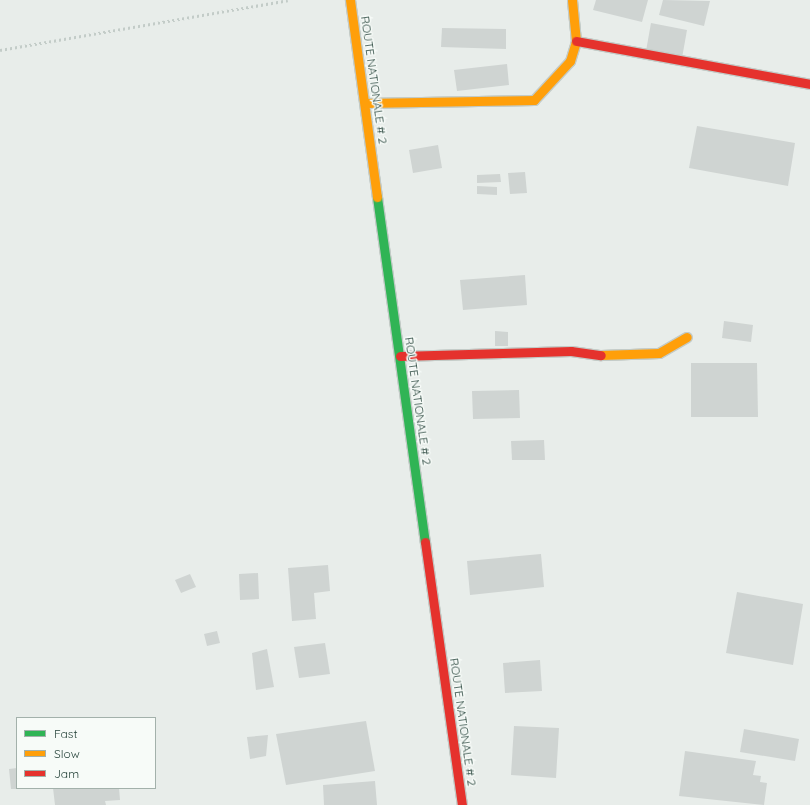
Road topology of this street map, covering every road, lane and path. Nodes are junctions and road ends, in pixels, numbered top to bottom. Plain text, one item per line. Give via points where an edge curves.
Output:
1 (288, 0) edge
2 (350, 0) edge
3 (572, 0) edge
4 (576, 41) junction
5 (0, 50) edge
6 (810, 84) edge
7 (365, 103) junction
8 (687, 337) dead end
9 (400, 356) junction
10 (462, 805) edge

1 - 5 path
2 - 7 street, ROUTE NATIONALE # 2
3 - 4 street
4 - 6 street
4 - 7 street via 570,61 558,78 534,100
7 - 9 street, ROUTE NATIONALE # 2
8 - 9 street via 659,353 608,356 571,350
9 - 10 street, ROUTE NATIONALE # 2

